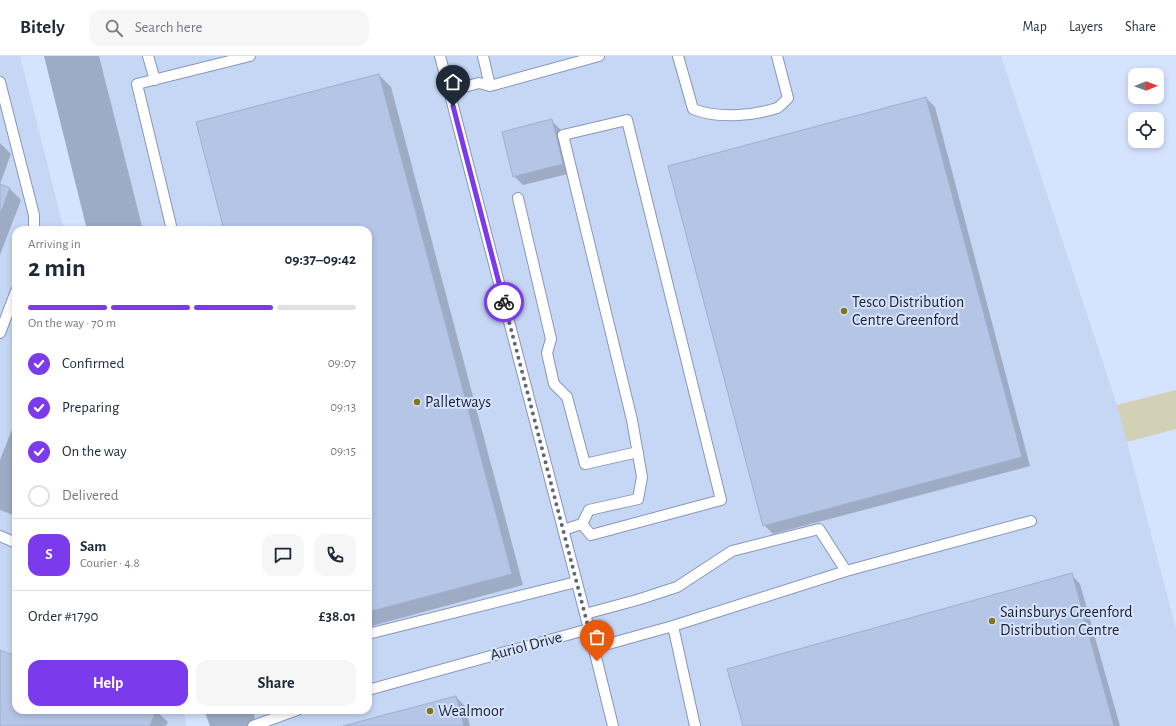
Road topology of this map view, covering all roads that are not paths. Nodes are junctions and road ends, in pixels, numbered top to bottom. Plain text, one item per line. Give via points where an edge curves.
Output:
1 (148, 56) edge
2 (250, 56) edge
3 (440, 56) edge
4 (483, 56) edge
5 (599, 56) edge
6 (678, 56) edge
7 (778, 56) edge
8 (155, 80) junction
9 (0, 82) edge
10 (490, 86) junction
11 (449, 91) junction
12 (518, 198) dead end
13 (34, 226) edge
14 (171, 226) edge
15 (12, 302) edge
16 (0, 333) edge
17 (638, 452) junction
18 (1031, 521) dead end
19 (582, 524) junction
20 (563, 530) junction
21 (0, 536) edge
22 (12, 541) edge
23 (846, 571) junction
24 (576, 582) junction
25 (585, 614) junction
26 (673, 626) junction
27 (589, 629) junction
28 (372, 633) edge
29 (594, 648) junction
30 (372, 689) edge
31 (283, 714) edge
32 (253, 726) edge
33 (613, 726) edge
34 (695, 726) edge

1 - 8 lane
2 - 8 lane
3 - 11 lane
4 - 10 lane
5 - 10 lane
6 - 7 lane via 694,109 707,115 745,114 778,107 788,98
8 - 14 lane via 137,84
9 - 13 lane via 34,215
10 - 11 lane via 479,83
11 - 20 lane
12 - 17 lane via 551,339 547,353 554,384 567,397 585,464
15 - 16 lane
17 - 19 lane via 642,477 638,499 589,510
17 - 19 lane via 563,135 627,120 722,500 591,535
18 - 23 lane
19 - 20 lane
20 - 24 lane
21 - 22 lane
23 - 25 lane via 819,529 732,551 677,587
23 - 26 lane
24 - 25 lane
24 - 28 lane
25 - 27 lane
26 - 29 lane
26 - 34 lane
27 - 29 lane
27 - 30 lane, Auriol Drive
29 - 33 lane
31 - 32 lane

